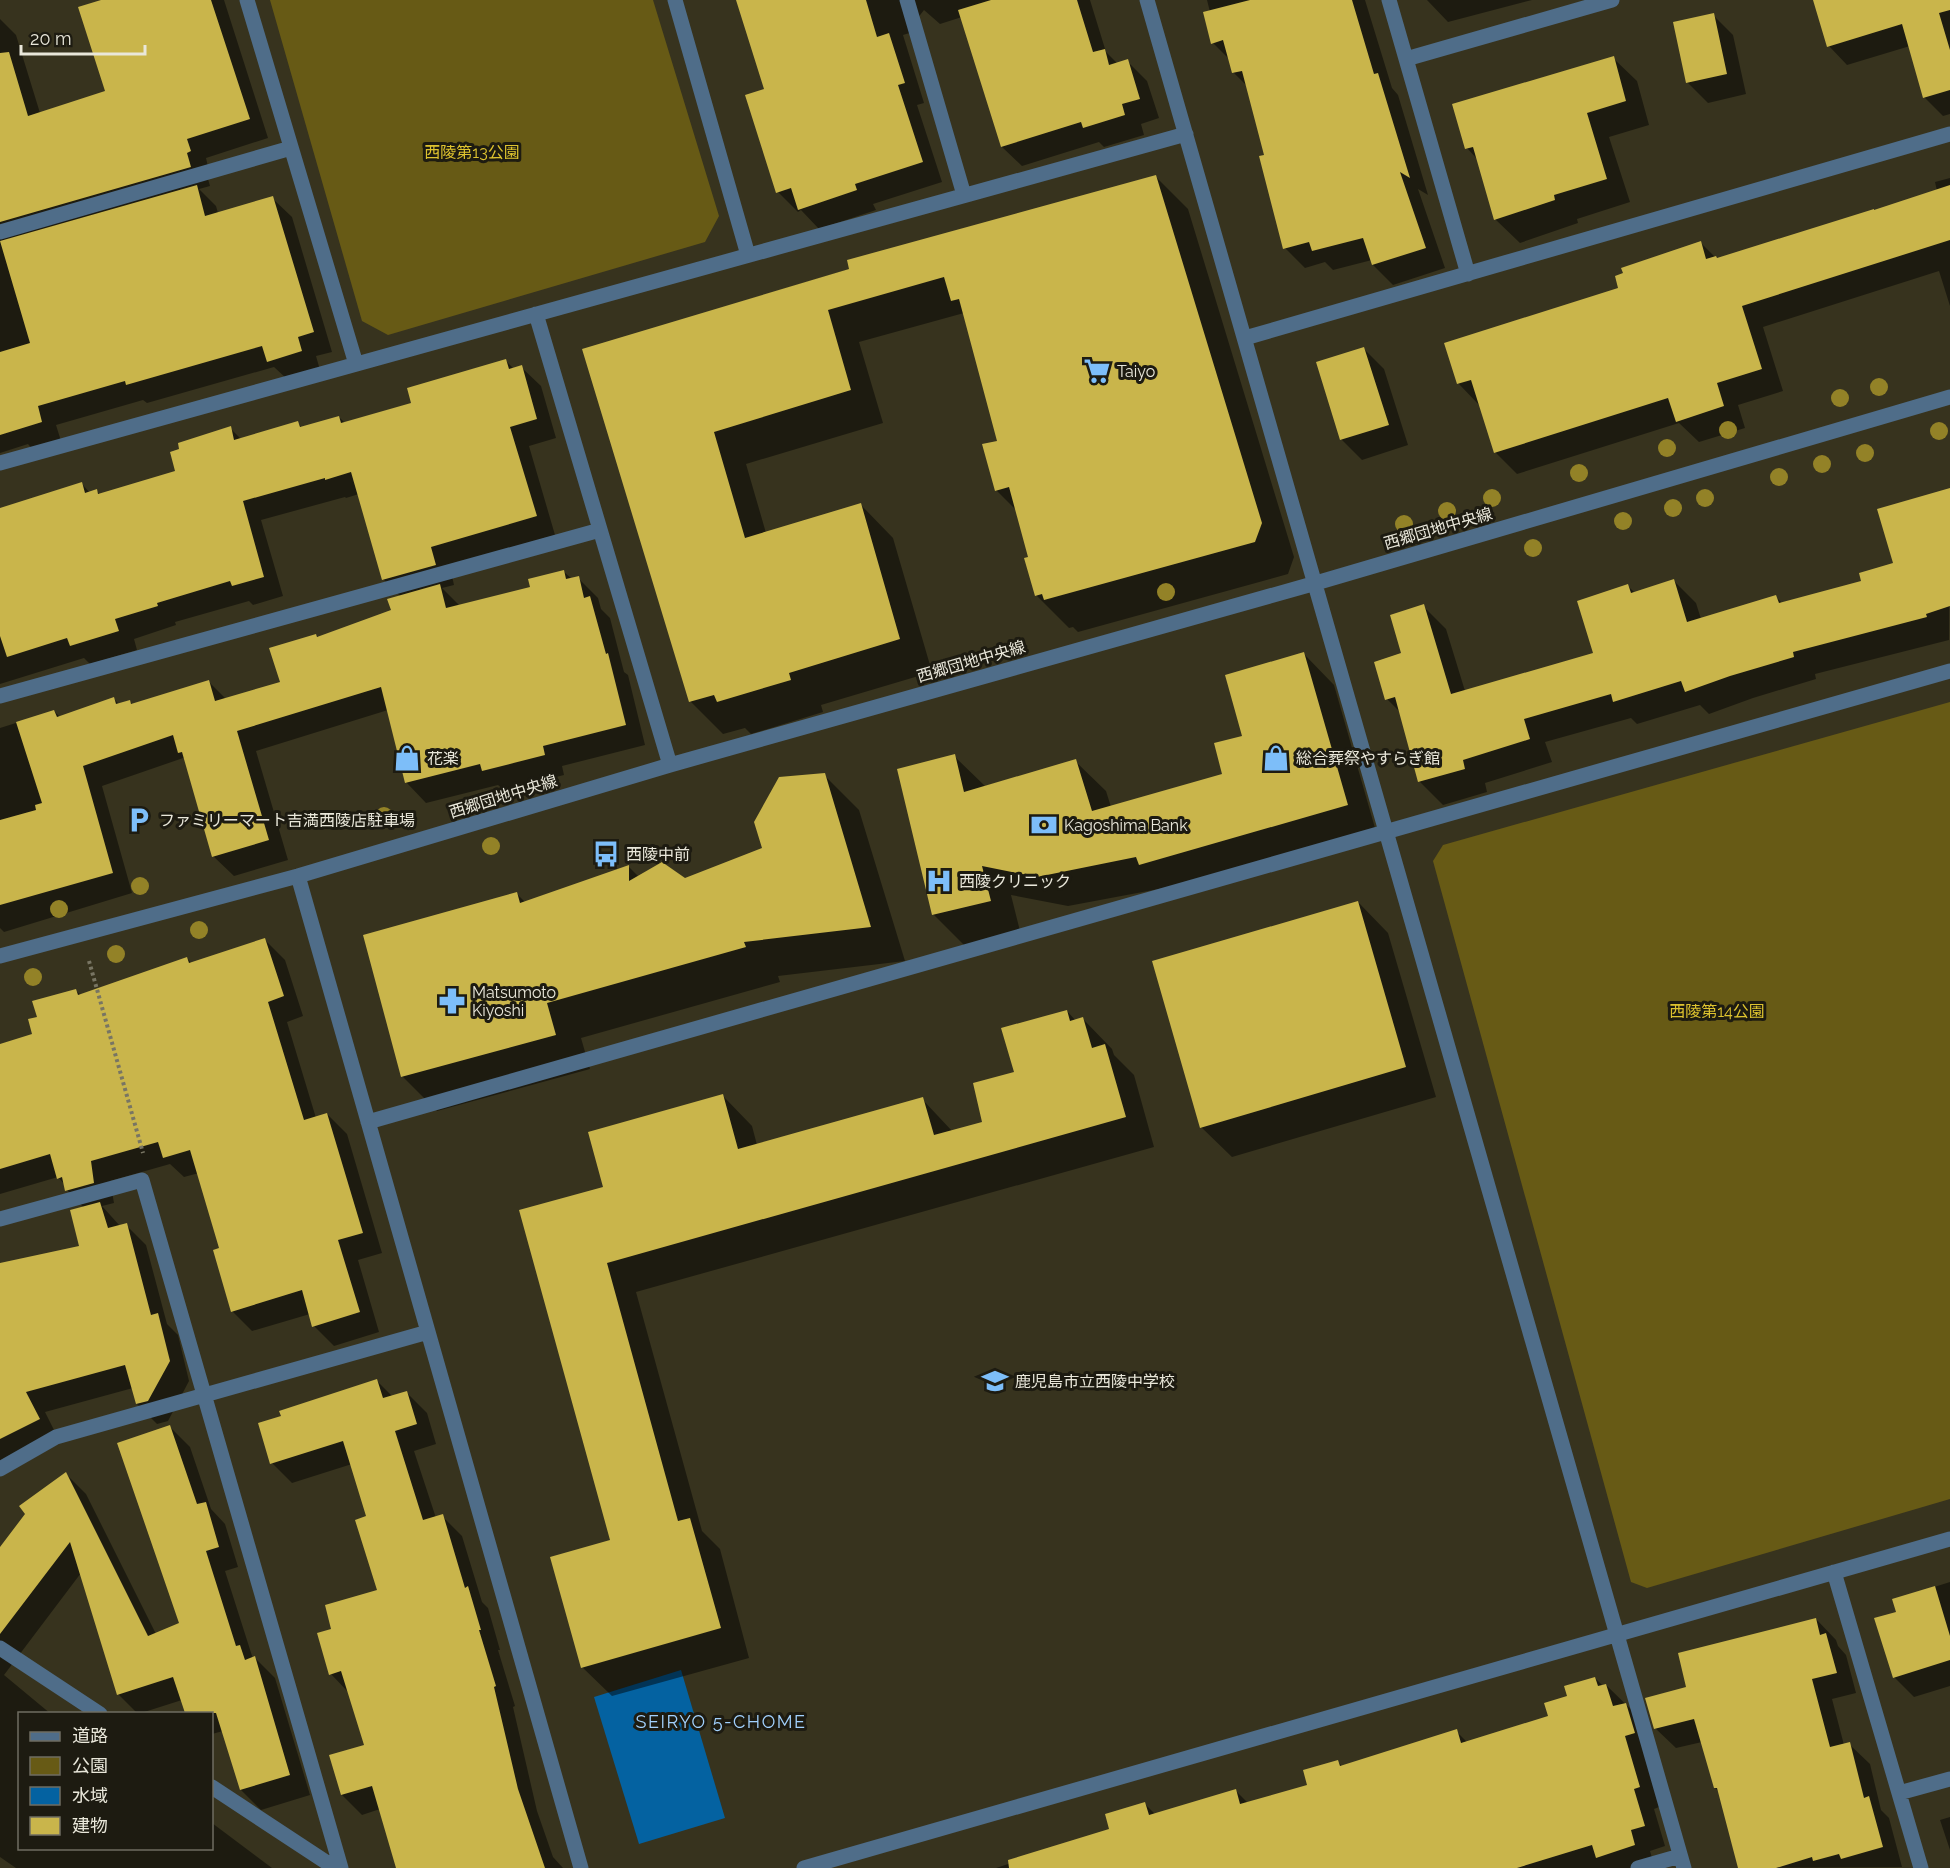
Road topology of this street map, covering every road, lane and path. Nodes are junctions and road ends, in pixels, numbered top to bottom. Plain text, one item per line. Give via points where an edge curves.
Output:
1 (247, 0) edge
2 (675, 0) edge
3 (907, 0) edge
4 (1147, 0) edge
5 (1389, 0) edge
6 (1612, 0) edge
7 (1406, 59) junction
8 (1186, 134) junction
9 (1950, 134) edge
10 (291, 148) junction
11 (964, 195) junction
12 (0, 232) edge
13 (748, 255) junction
14 (1468, 274) junction
15 (536, 314) junction
16 (1245, 338) junction
17 (356, 364) junction
18 (1950, 397) edge
19 (0, 463) edge
20 (600, 530) junction
21 (1316, 583) junction
22 (1950, 671) edge
23 (0, 696) edge
24 (670, 765) junction
25 (1387, 832) junction
26 (298, 876) junction
27 (82, 934) junction
28 (0, 956) edge
29 (368, 1122) junction
30 (142, 1180) junction
31 (0, 1219) edge
32 (428, 1332) junction
33 (204, 1395) junction
34 (0, 1469) edge
35 (1950, 1539) edge
36 (1834, 1572) junction
37 (1617, 1634) junction
38 (0, 1648) edge
39 (98, 1712) edge
40 (1950, 1779) edge
41 (213, 1788) edge
42 (1899, 1793) junction
43 (1682, 1862) edge
44 (335, 1868) edge
45 (341, 1868) edge
46 (581, 1868) edge
47 (804, 1868) edge
48 (1638, 1868) edge
49 (1922, 1868) edge

1 - 10 street
2 - 13 street
3 - 11 street
4 - 8 street
5 - 7 street
6 - 7 street
7 - 14 street
8 - 11 street
8 - 16 street
9 - 14 street
10 - 12 street
10 - 17 street
11 - 13 street
13 - 15 street
14 - 16 street
15 - 17 street
15 - 20 street
16 - 21 street
17 - 19 street
18 - 21 street, 西郷団地中央線
20 - 23 street
20 - 24 street
21 - 24 street, 西郷団地中央線
21 - 25 street
22 - 25 street
24 - 26 street, 西郷団地中央線
25 - 29 street
25 - 37 street
26 - 27 street, 西郷団地中央線
26 - 29 street
27 - 28 street, 西郷団地中央線
27 - 30 path via 144,1158
29 - 32 street
30 - 31 street
30 - 33 street
32 - 33 street
32 - 46 street
33 - 34 street via 56,1437
33 - 45 street
35 - 36 street
36 - 37 street
36 - 42 street
37 - 43 street
37 - 47 street
38 - 39 street
40 - 42 street
41 - 44 street
42 - 49 street
43 - 48 street

